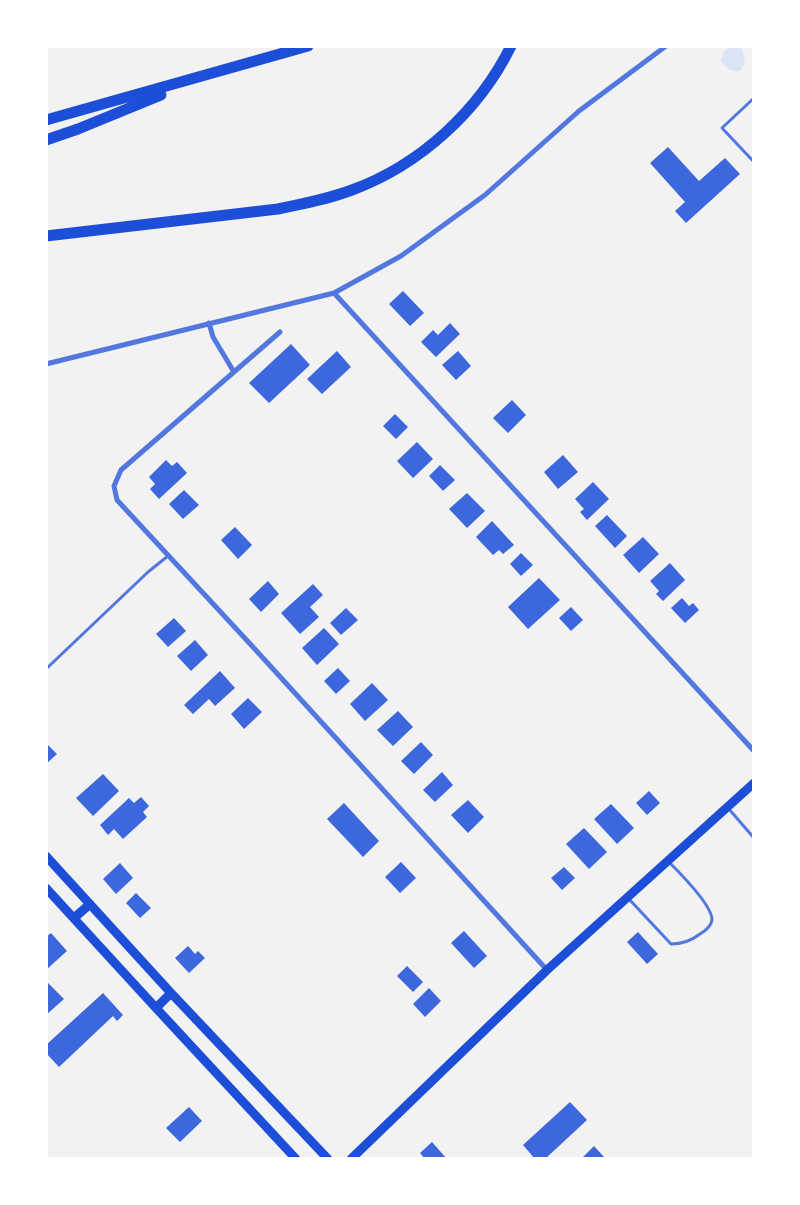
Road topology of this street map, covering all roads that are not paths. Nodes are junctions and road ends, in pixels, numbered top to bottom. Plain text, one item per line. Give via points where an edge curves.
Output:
1 (308, 46) edge
2 (511, 46) edge
3 (666, 46) edge
4 (209, 75) junction
5 (754, 98) edge
6 (46, 120) edge
7 (46, 140) edge
8 (754, 162) edge
9 (46, 236) edge
10 (334, 293) junction
11 (209, 323) junction
12 (280, 332) dead end
13 (46, 364) edge
14 (234, 372) junction
15 (168, 556) junction
16 (46, 669) edge
17 (754, 751) edge
18 (754, 783) edge
19 (727, 808) junction
20 (754, 838) edge
21 (46, 856) edge
22 (668, 861) junction
23 (47, 890) edge
24 (628, 897) junction
25 (90, 904) junction
26 (74, 918) junction
27 (547, 970) junction
28 (171, 993) junction
29 (156, 1008) junction
30 (296, 1159) edge
31 (328, 1159) edge
32 (351, 1159) edge

1 - 4 highway
2 - 9 highway via 480,95 453,126 388,174 353,190 278,209
3 - 10 street via 579,111 485,195 401,256
4 - 6 highway
4 - 7 highway
5 - 8 lane via 722,128
10 - 11 street
10 - 17 street
11 - 13 street
11 - 14 street via 213,337
12 - 14 street
14 - 15 street via 121,470 114,486 123,509
15 - 16 lane
15 - 27 street
18 - 19 main road
19 - 20 lane
19 - 22 main road
21 - 25 main road
22 - 24 main road
22 - 24 lane via 698,892 711,914 708,929 695,938 671,944
23 - 26 main road
24 - 27 main road
25 - 26 main road
25 - 28 main road
26 - 29 main road
27 - 32 main road
28 - 29 main road
28 - 31 main road
29 - 30 main road

